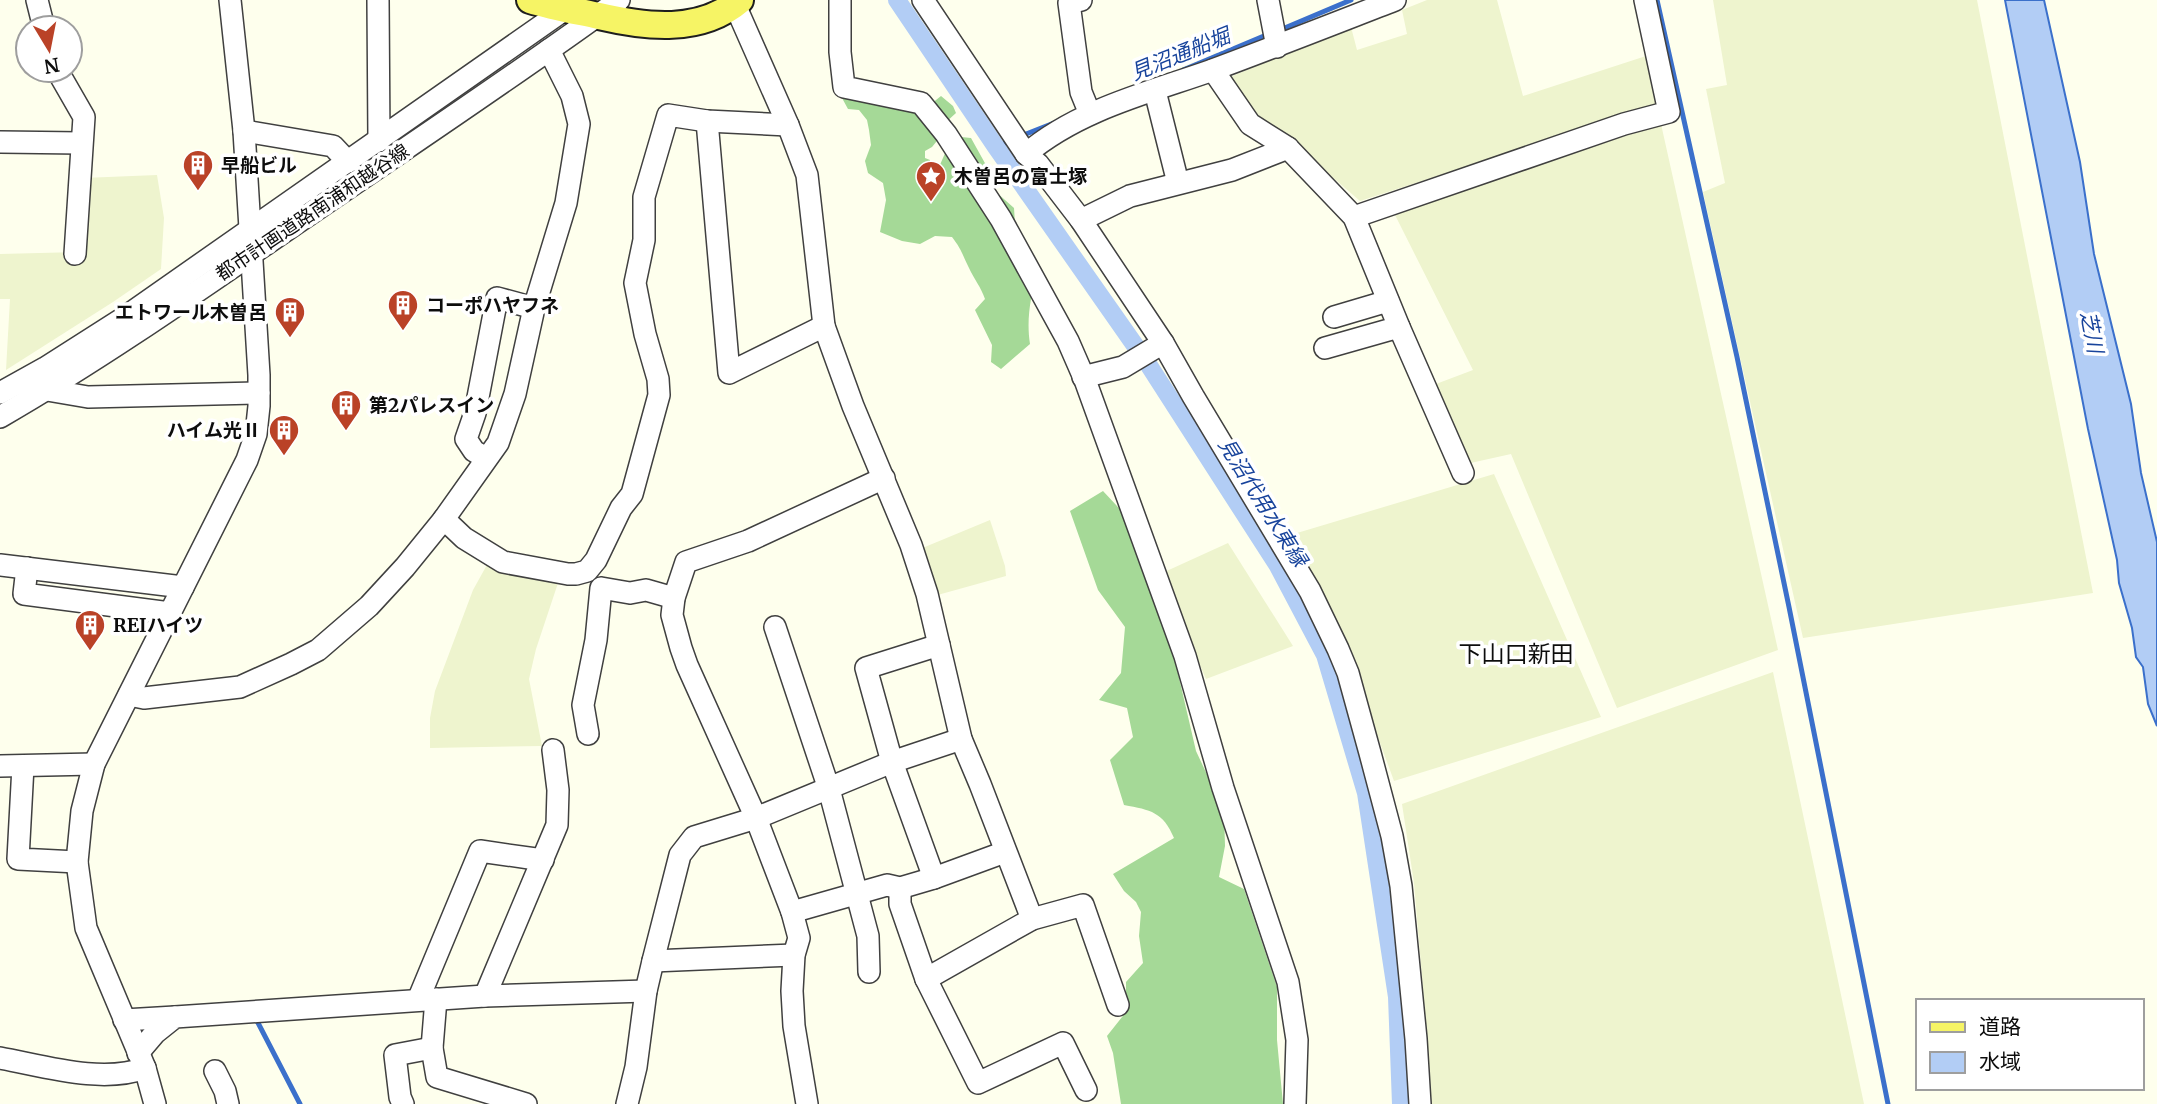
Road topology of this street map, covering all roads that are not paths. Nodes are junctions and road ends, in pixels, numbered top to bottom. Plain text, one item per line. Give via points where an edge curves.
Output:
1 (230, 0) edge
2 (378, 0) edge
3 (530, 0) edge
4 (619, 0) edge
5 (841, 0) edge
6 (923, 0) edge
7 (1081, 0) edge
8 (1395, 0) edge
9 (1645, 0) edge
10 (738, 2) edge
11 (1270, 7) edge
12 (580, 9) edge
13 (1277, 47) junction
14 (550, 50) junction
15 (1213, 69) junction
16 (65, 84) edge
17 (1154, 91) junction
18 (1090, 114) junction
19 (707, 121) junction
20 (788, 125) junction
21 (244, 131) junction
22 (379, 141) junction
23 (0, 142) edge
24 (81, 143) junction
25 (1288, 148) junction
26 (1027, 154) junction
27 (348, 162) junction
28 (1178, 183) junction
29 (1354, 218) junction
30 (1080, 220) junction
31 (250, 230) junction
32 (75, 254) dead end
33 (252, 254) junction
34 (1388, 300) junction
35 (534, 308) junction
36 (1334, 317) dead end
37 (824, 326) junction
38 (1399, 327) junction
39 (1158, 346) junction
40 (1325, 348) dead end
41 (1083, 377) junction
42 (47, 390) junction
43 (0, 393) edge
44 (259, 393) junction
45 (0, 417) edge
46 (486, 458) junction
47 (1462, 473) dead end
48 (884, 478) junction
49 (444, 519) junction
50 (0, 565) edge
51 (27, 568) junction
52 (587, 570) junction
53 (183, 587) junction
54 (646, 590) junction
55 (674, 598) junction
56 (170, 613) junction
57 (775, 627) dead end
58 (939, 645) junction
59 (129, 695) junction
60 (587, 734) dead end
61 (961, 739) junction
62 (553, 750) dead end
63 (892, 762) junction
64 (94, 764) junction
65 (0, 766) edge
66 (23, 766) junction
67 (830, 789) junction
68 (756, 818) junction
69 (1005, 852) junction
70 (543, 860) junction
71 (77, 862) junction
72 (934, 878) junction
73 (900, 888) junction
74 (857, 894) junction
75 (792, 912) junction
76 (1031, 919) junction
77 (794, 955) junction
78 (653, 961) junction
79 (869, 972) dead end
80 (926, 979) junction
81 (646, 991) junction
82 (485, 996) junction
83 (427, 1000) junction
84 (1118, 1004) dead end
85 (175, 1017) junction
86 (124, 1020) junction
87 (432, 1048) junction
88 (0, 1058) edge
89 (141, 1061) junction
90 (215, 1071) dead end
91 (1086, 1090) dead end
92 (464, 1095) edge
93 (155, 1104) edge
94 (228, 1104) edge
95 (403, 1104) edge
96 (526, 1104) edge
97 (627, 1104) edge
98 (807, 1104) edge
99 (1295, 1104) edge
100 (1420, 1104) edge

1 - 21 street
2 - 22 street
3 - 12 main road
4 - 12 street, 都市計画道路南浦和越谷線
5 - 41 street via 844,87 921,103 1001,219
6 - 26 street
7 - 18 street via 1069,3 1082,92
8 - 13 street
9 - 29 street via 1669,112
10 - 12 main road via 706,19 672,26 650,26
10 - 20 street
11 - 13 street
12 - 14 street, 都市計画道路南浦和越谷線
12 - 22 street, 都市計画道路南浦和越谷線
13 - 15 street
14 - 33 street, 都市計画道路南浦和越谷線
14 - 35 street via 572,96 579,124 566,203
15 - 17 street
15 - 25 street via 1250,124
16 - 24 street via 84,117
17 - 18 street
17 - 28 street
18 - 26 street
19 - 20 street
19 - 37 street via 729,373
19 - 52 street via 668,115 644,197 644,240 635,283 659,395 632,494
20 - 37 street via 807,175
21 - 27 street via 333,146
21 - 31 street
22 - 27 street, 都市計画道路南浦和越谷線
23 - 24 street
24 - 32 street
25 - 28 street via 1232,170
25 - 29 street
26 - 30 street
27 - 31 street, 都市計画道路南浦和越谷線
28 - 30 street via 1130,196
29 - 34 street
30 - 39 street
31 - 33 street
31 - 43 street, 都市計画道路南浦和越谷線 via 125,317
33 - 42 street, 都市計画道路南浦和越谷線
33 - 44 street
34 - 36 street
34 - 38 street
35 - 46 street via 515,394 498,443
35 - 46 street via 497,298 466,439
37 - 48 street
38 - 40 street
38 - 47 street
39 - 41 street via 1124,367
39 - 100 street via 1310,591 1348,673 1401,886
41 - 99 street via 1173,619 1288,982 1297,1040
42 - 44 street via 88,397
42 - 45 street, 都市計画道路南浦和越谷線
44 - 53 street via 256,434 247,460
46 - 49 street
48 - 55 street via 748,541 686,562
48 - 58 street via 928,594
49 - 52 street via 464,538 503,562 576,575
49 - 59 street via 369,606 318,650 240,687 145,698
50 - 51 street
51 - 53 street
51 - 56 street via 24,594
52 - 54 street via 598,578
53 - 56 street
54 - 55 street
54 - 60 street via 601,589 583,705
55 - 68 street via 672,615 687,665
56 - 59 street
57 - 67 street
58 - 61 street
58 - 63 street via 866,668
59 - 64 street
61 - 63 street
61 - 69 street
62 - 70 street via 557,825
63 - 67 street
63 - 72 street
64 - 66 street
64 - 71 street via 82,811
65 - 66 street
66 - 71 street via 18,859
67 - 68 street
67 - 74 street
68 - 75 street
68 - 78 street via 694,837 680,855
69 - 72 street
69 - 76 street
70 - 82 street
70 - 83 street via 480,851
71 - 86 street via 86,928
72 - 73 street
73 - 74 street via 887,886
73 - 80 street via 900,904
74 - 75 street
74 - 79 street via 868,936
75 - 77 street via 799,938
76 - 80 street
76 - 84 street via 1083,905
77 - 78 street
77 - 98 street via 794,1026
78 - 81 street
80 - 91 street via 978,1083 1063,1043
81 - 82 street
81 - 97 street
82 - 83 street
83 - 85 street
83 - 87 street
85 - 86 street
85 - 89 street via 155,1033
86 - 89 street
87 - 92 street via 437,1077
87 - 95 street via 395,1055
88 - 89 street via 79,1073 130,1073
89 - 93 street
90 - 94 street
92 - 96 street

